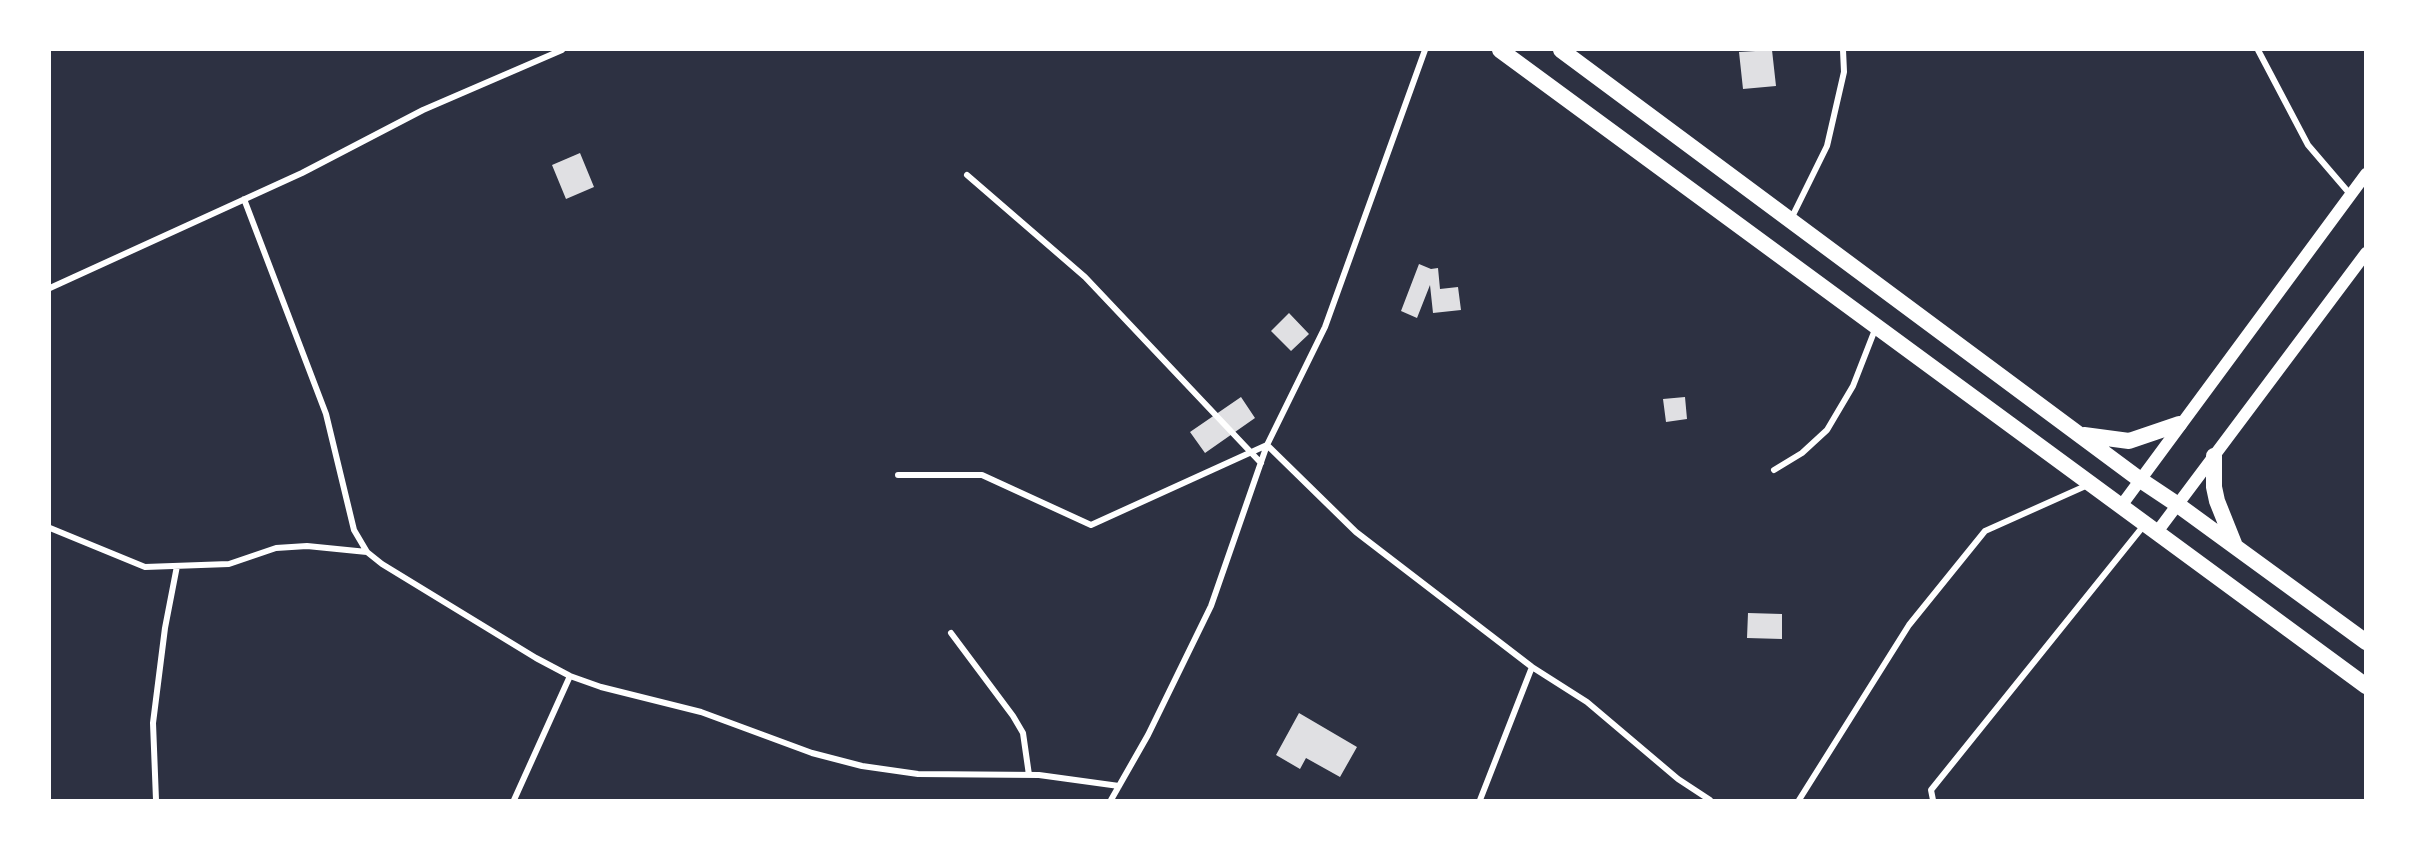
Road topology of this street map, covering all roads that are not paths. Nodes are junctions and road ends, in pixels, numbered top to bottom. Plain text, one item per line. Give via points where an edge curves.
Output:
1 (562, 50) edge
2 (1425, 50) edge
3 (1500, 50) edge
4 (1561, 50) edge
5 (1843, 50) edge
6 (2258, 50) edge
7 (2366, 174) edge
8 (967, 175) dead end
9 (2350, 194) junction
10 (244, 199) junction
11 (1791, 219) junction
12 (2366, 253) edge
13 (50, 288) edge
14 (1876, 327) junction
15 (2179, 424) junction
16 (2079, 434) junction
17 (1267, 445) junction
18 (1250, 452) junction
19 (2214, 456) junction
20 (1261, 463) junction
21 (1774, 470) dead end
22 (898, 476) dead end
23 (2139, 479) junction
24 (2090, 484) junction
25 (2178, 505) junction
26 (2121, 506) junction
27 (50, 528) edge
28 (2151, 528) junction
29 (2235, 547) junction
30 (367, 552) junction
31 (177, 566) junction
32 (951, 633) dead end
33 (2366, 642) edge
34 (1532, 667) junction
35 (570, 676) junction
36 (2366, 686) edge
37 (1029, 775) junction
38 (1119, 786) junction
39 (156, 801) edge
40 (514, 801) edge
41 (1111, 801) edge
42 (1480, 801) edge
43 (1710, 801) edge
44 (1799, 801) edge
45 (1933, 801) edge

1 - 10 street via 423,110
2 - 17 street via 1325,327
3 - 14 highway
4 - 11 highway
5 - 11 street via 1844,72 1827,146
6 - 9 street via 2308,145
7 - 9 main road
8 - 18 street via 1085,277
9 - 15 main road
10 - 13 street
10 - 30 street via 326,414 354,530
11 - 16 highway
12 - 19 main road
14 - 21 street via 1853,386 1827,430 1802,453
14 - 24 highway
15 - 16 highway via 2129,441
15 - 23 main road
16 - 23 highway
17 - 18 street
17 - 20 street
17 - 34 street via 1356,532
18 - 20 street
18 - 22 street via 1091,525 982,475
19 - 25 main road
19 - 29 highway via 2217,501
20 - 38 street via 1211,606
23 - 25 highway
23 - 26 main road
24 - 26 highway
24 - 44 street via 1985,531 1909,625
25 - 28 main road
25 - 29 highway
26 - 28 highway
27 - 31 street via 145,567
28 - 36 highway
28 - 45 street via 1931,790
29 - 33 highway
30 - 31 street via 307,546 276,548 229,564
30 - 35 street
31 - 39 street via 153,723
32 - 37 street via 1023,734
34 - 42 street
34 - 43 street via 1587,702
35 - 37 street via 701,711 812,753 862,766 918,774
35 - 40 street
37 - 38 street
38 - 41 street

